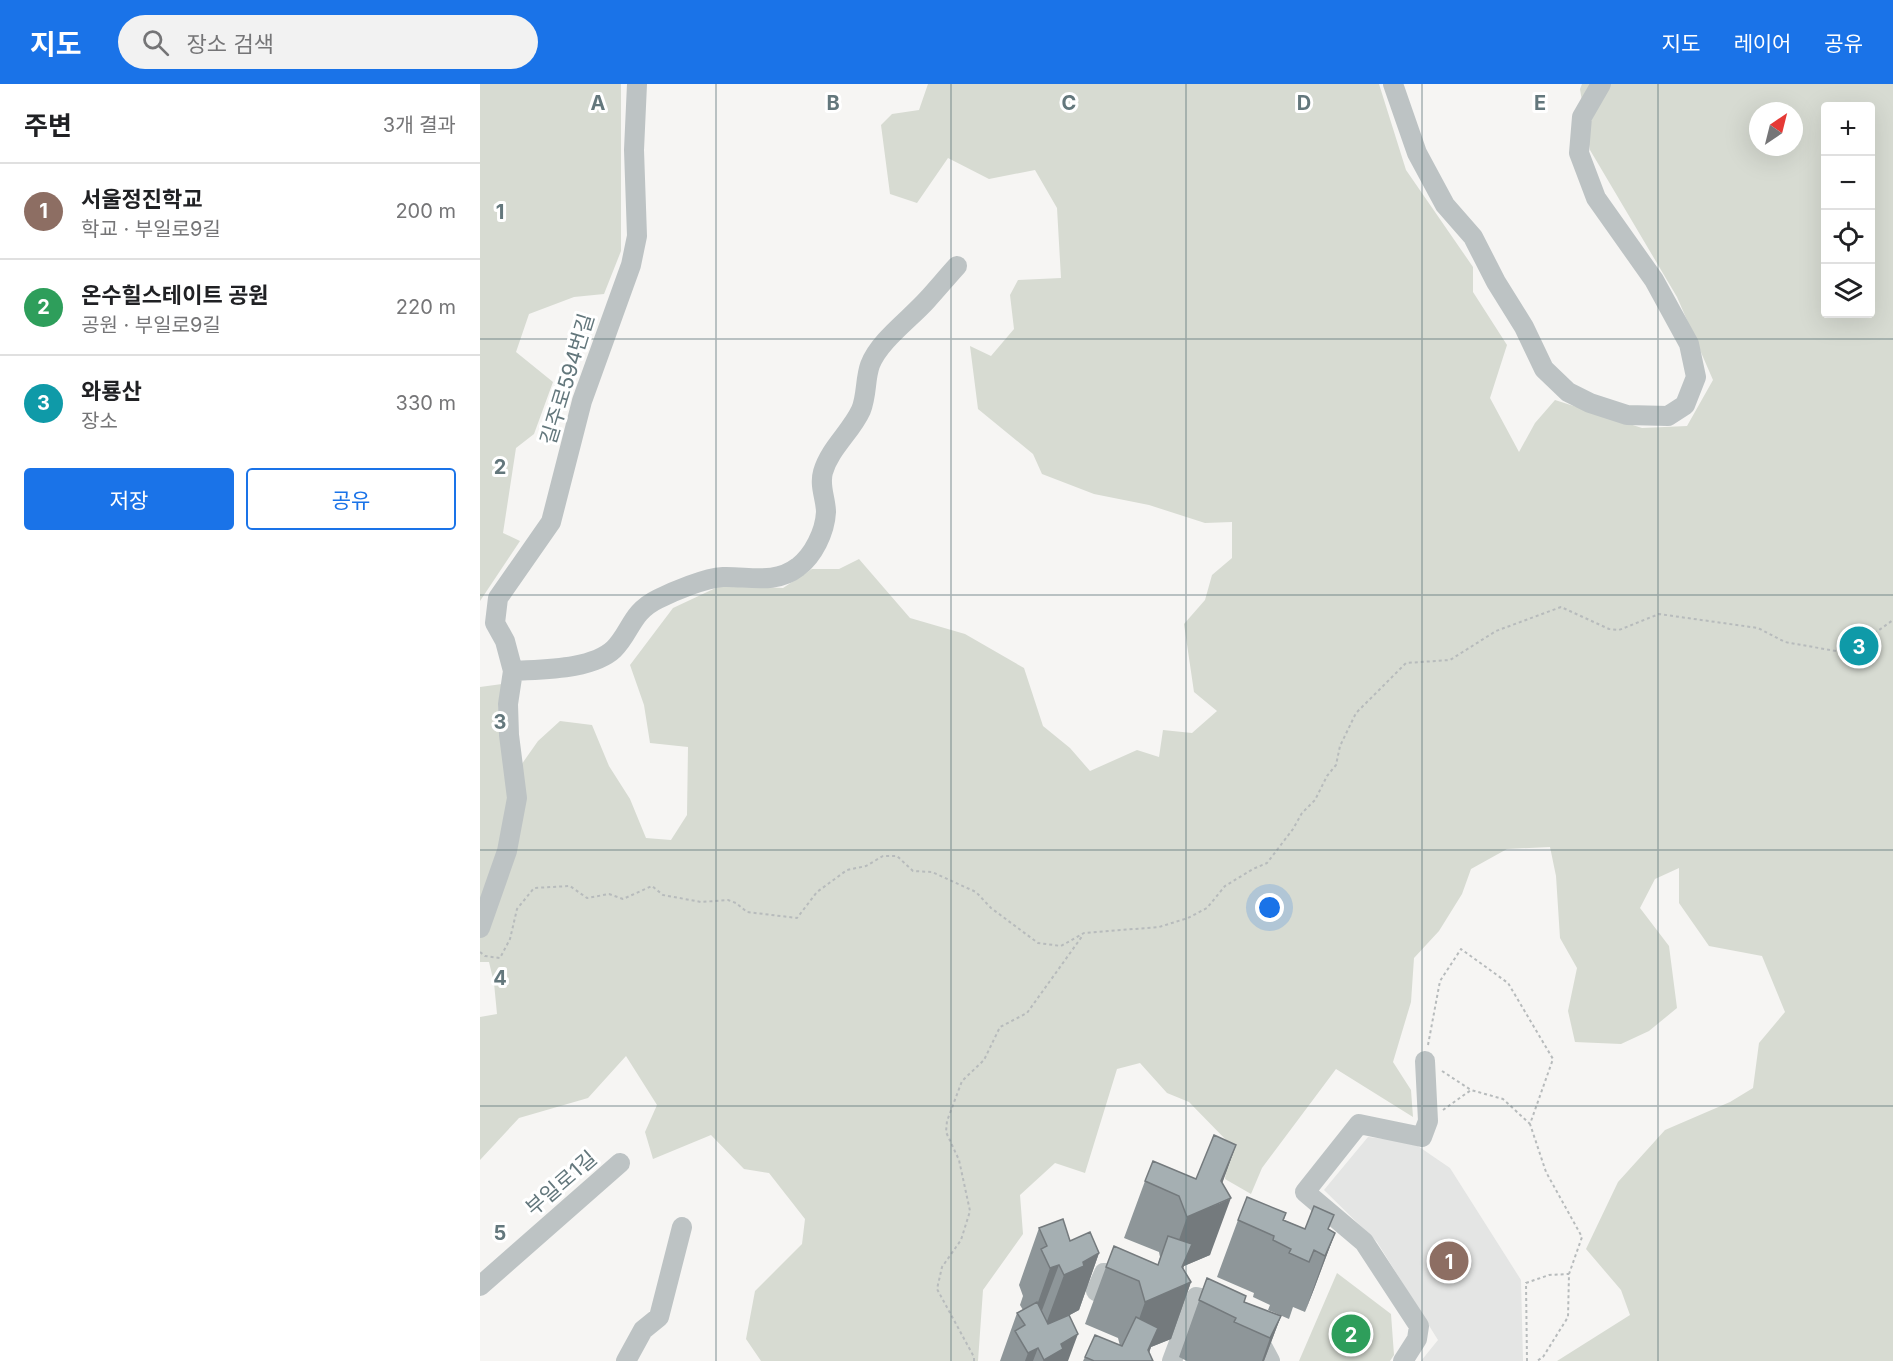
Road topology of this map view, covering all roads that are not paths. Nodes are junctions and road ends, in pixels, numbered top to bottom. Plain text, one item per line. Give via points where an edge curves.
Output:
1 (638, 84) edge
2 (1393, 84) edge
3 (1601, 84) edge
4 (957, 266) dead end
5 (513, 671) junction
6 (480, 928) edge
7 (1425, 1061) road end
8 (620, 1163) dead end
9 (682, 1227) dead end
10 (1140, 1280) edge
11 (480, 1286) edge
12 (1173, 1290) edge
13 (1096, 1291) edge
14 (1196, 1297) junction
15 (626, 1361) edge
16 (1172, 1361) edge
17 (1270, 1361) edge
18 (1403, 1361) edge

1 - 5 street, 길주로594번길 via 634,150 637,236 633,255 582,401 551,522 498,598 495,623 505,641
2 - 3 street via 1416,153 1445,205 1473,237 1544,369 1568,392 1590,403 1627,415 1668,416 1685,405 1696,377 1689,344 1654,280 1596,198 1579,153 1582,117
4 - 5 street via 885,343 870,365 861,410 823,471 823,528 806,561 780,576 721,577 657,599 635,617 615,648 602,658 550,669
5 - 6 street via 508,704 517,798 507,851
7 - 18 street via 1428,1121 1422,1137 1359,1124 1305,1192 1364,1242 1419,1326 1417,1339
8 - 11 street, 부일로1길
9 - 15 street via 659,1317 643,1330
10 - 13 street via 1104,1273
12 - 14 street
14 - 16 street
14 - 17 street via 1243,1313

